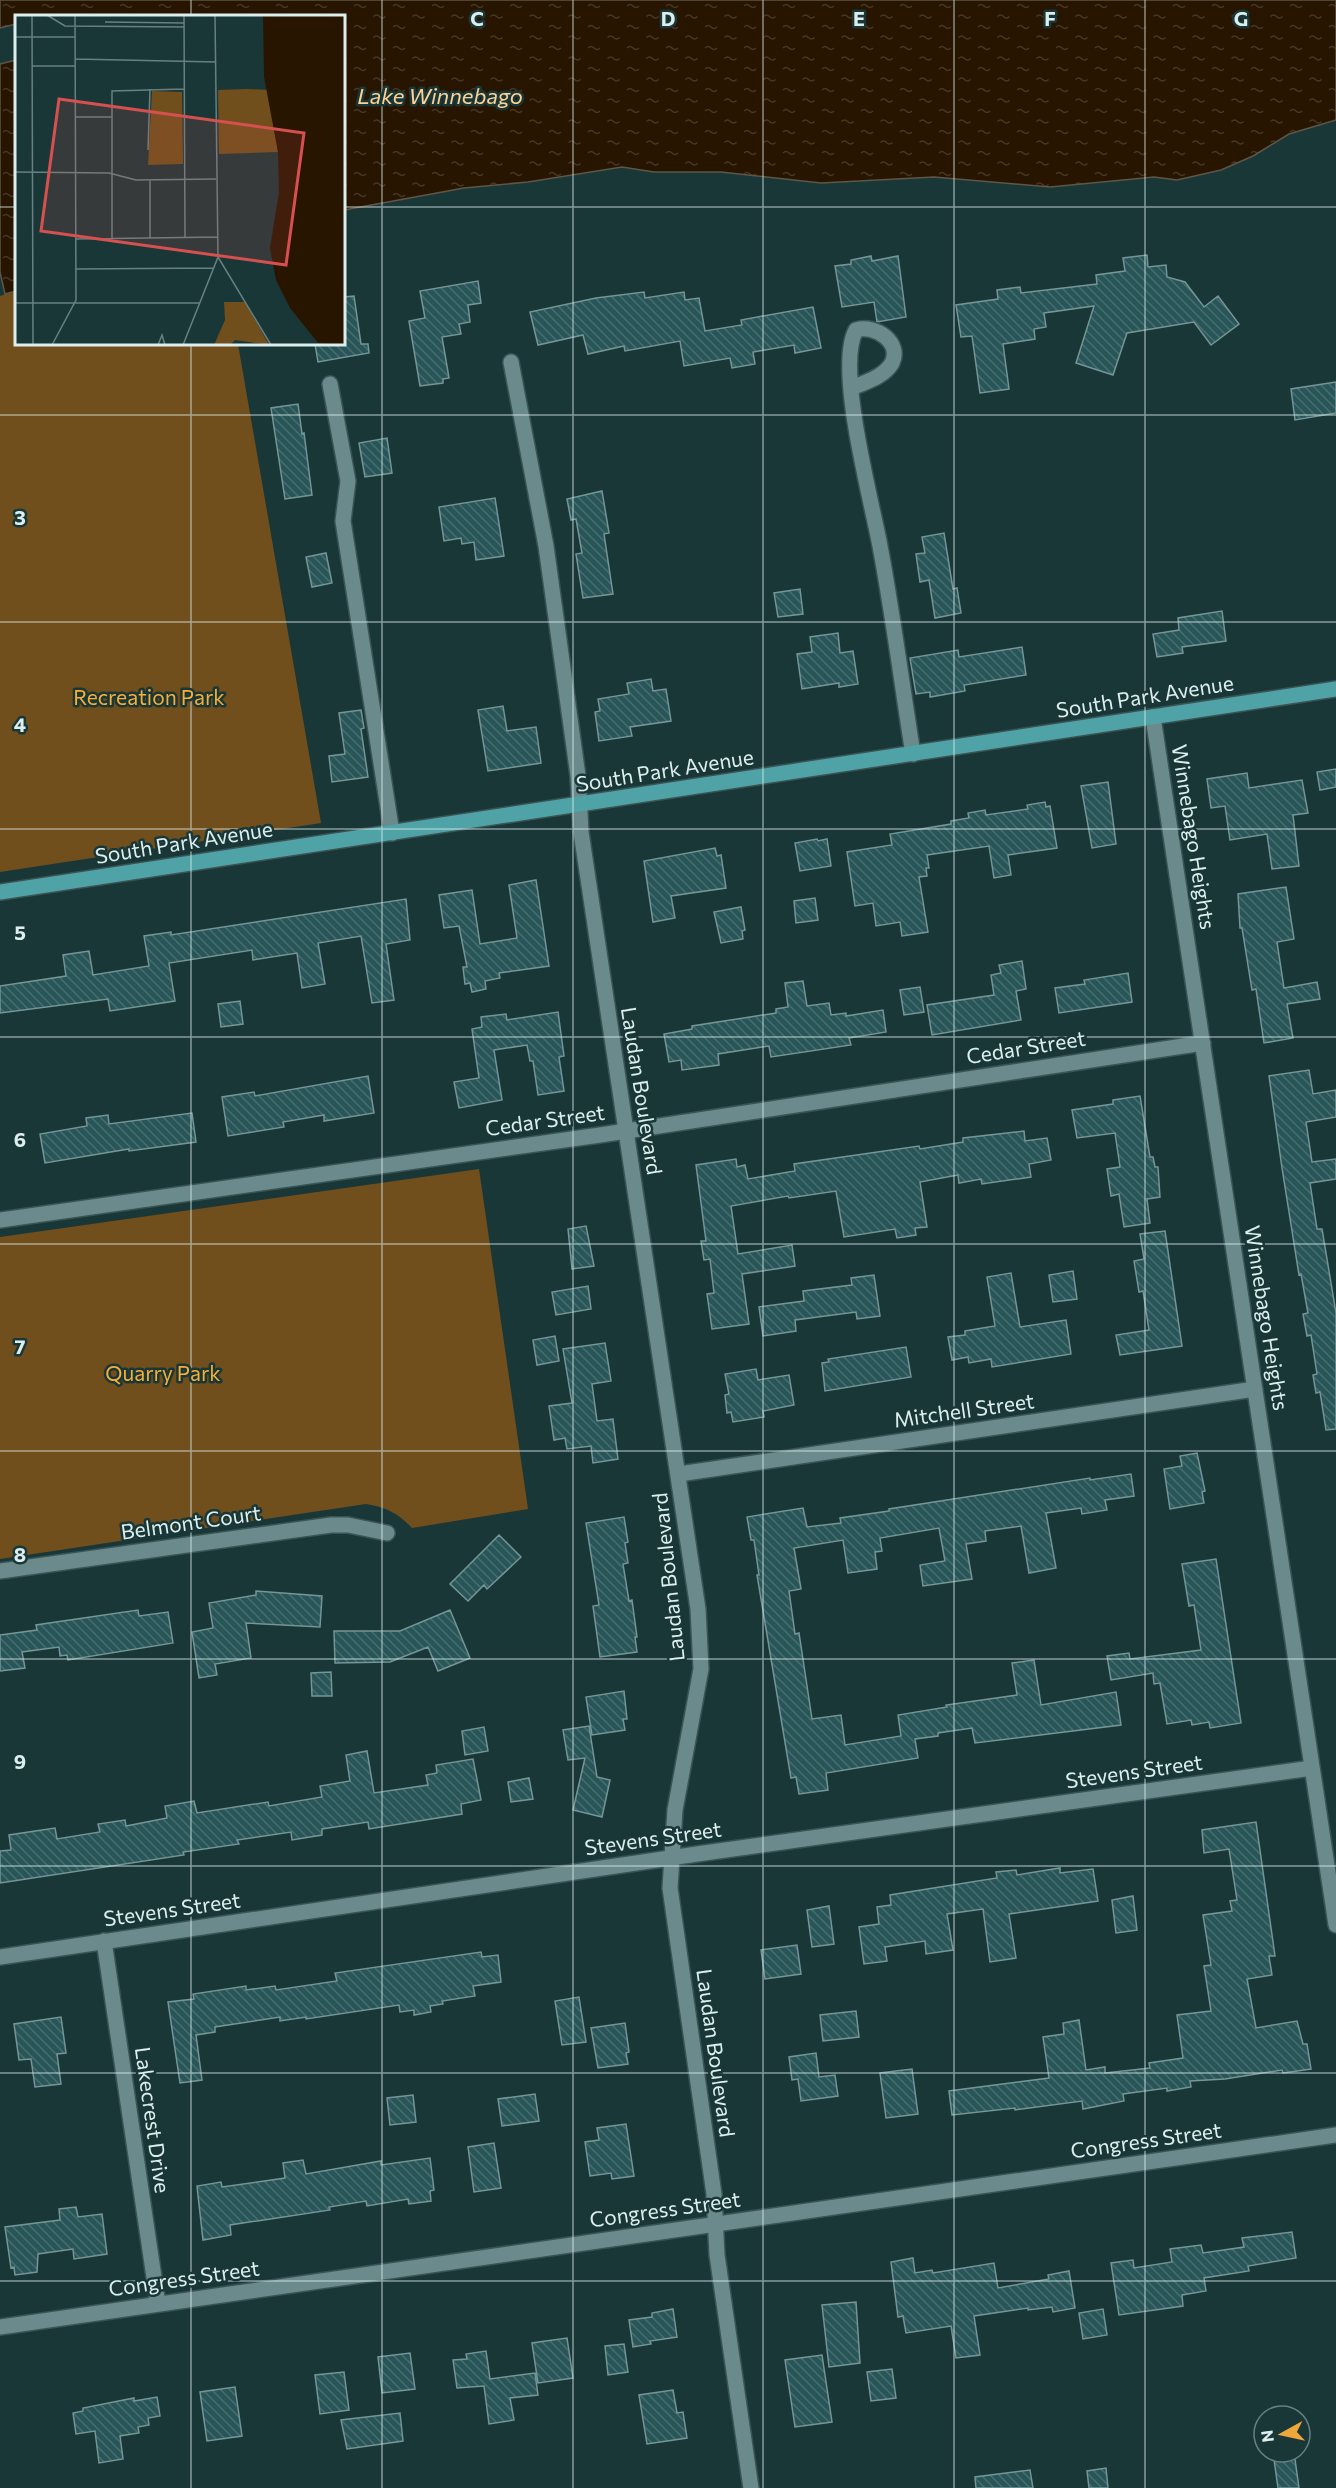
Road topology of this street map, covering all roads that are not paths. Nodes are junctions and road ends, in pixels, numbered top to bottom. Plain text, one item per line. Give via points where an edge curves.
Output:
1 (511, 362) dead end
2 (330, 384) dead end
3 (852, 388) dead end
4 (1336, 689) edge
5 (1153, 717) junction
6 (913, 754) junction
7 (579, 805) junction
8 (392, 833) junction
9 (0, 892) edge
10 (1203, 1042) junction
11 (625, 1131) junction
12 (0, 1220) edge
13 (1256, 1389) junction
14 (679, 1474) junction
15 (387, 1533) dead end
16 (0, 1571) edge
17 (1312, 1768) junction
18 (672, 1858) junction
19 (1336, 1925) edge
20 (104, 1941) junction
21 (0, 1957) edge
22 (1336, 2135) edge
23 (716, 2224) junction
24 (158, 2304) junction
25 (0, 2327) edge
26 (751, 2488) edge

1 - 7 street, Laudan Boulevard via 546,546
2 - 8 street via 348,481 343,521
3 - 6 street
4 - 5 main road, South Park Avenue
5 - 6 main road, South Park Avenue
5 - 10 street, Winnebago Heights
6 - 7 main road, South Park Avenue
7 - 8 main road, South Park Avenue
7 - 11 street, Laudan Boulevard
8 - 9 main road, South Park Avenue
10 - 11 street, Cedar Street
10 - 13 street, Winnebago Heights
11 - 12 street, Cedar Street
11 - 14 street, Laudan Boulevard
13 - 14 street, Mitchell Street
13 - 17 street, Winnebago Heights
14 - 18 street, Laudan Boulevard via 701,1649 675,1810
15 - 16 street, Belmont Court via 331,1525
17 - 18 street, Stevens Street
17 - 19 street, Winnebago Heights
18 - 20 street, Stevens Street
18 - 23 street, Laudan Boulevard via 670,1888
20 - 21 street, Stevens Street
20 - 24 street, Lakecrest Drive
22 - 23 street, Congress Street
23 - 24 street, Congress Street
23 - 26 street, Laudan Boulevard via 717,2255
24 - 25 street, Congress Street

